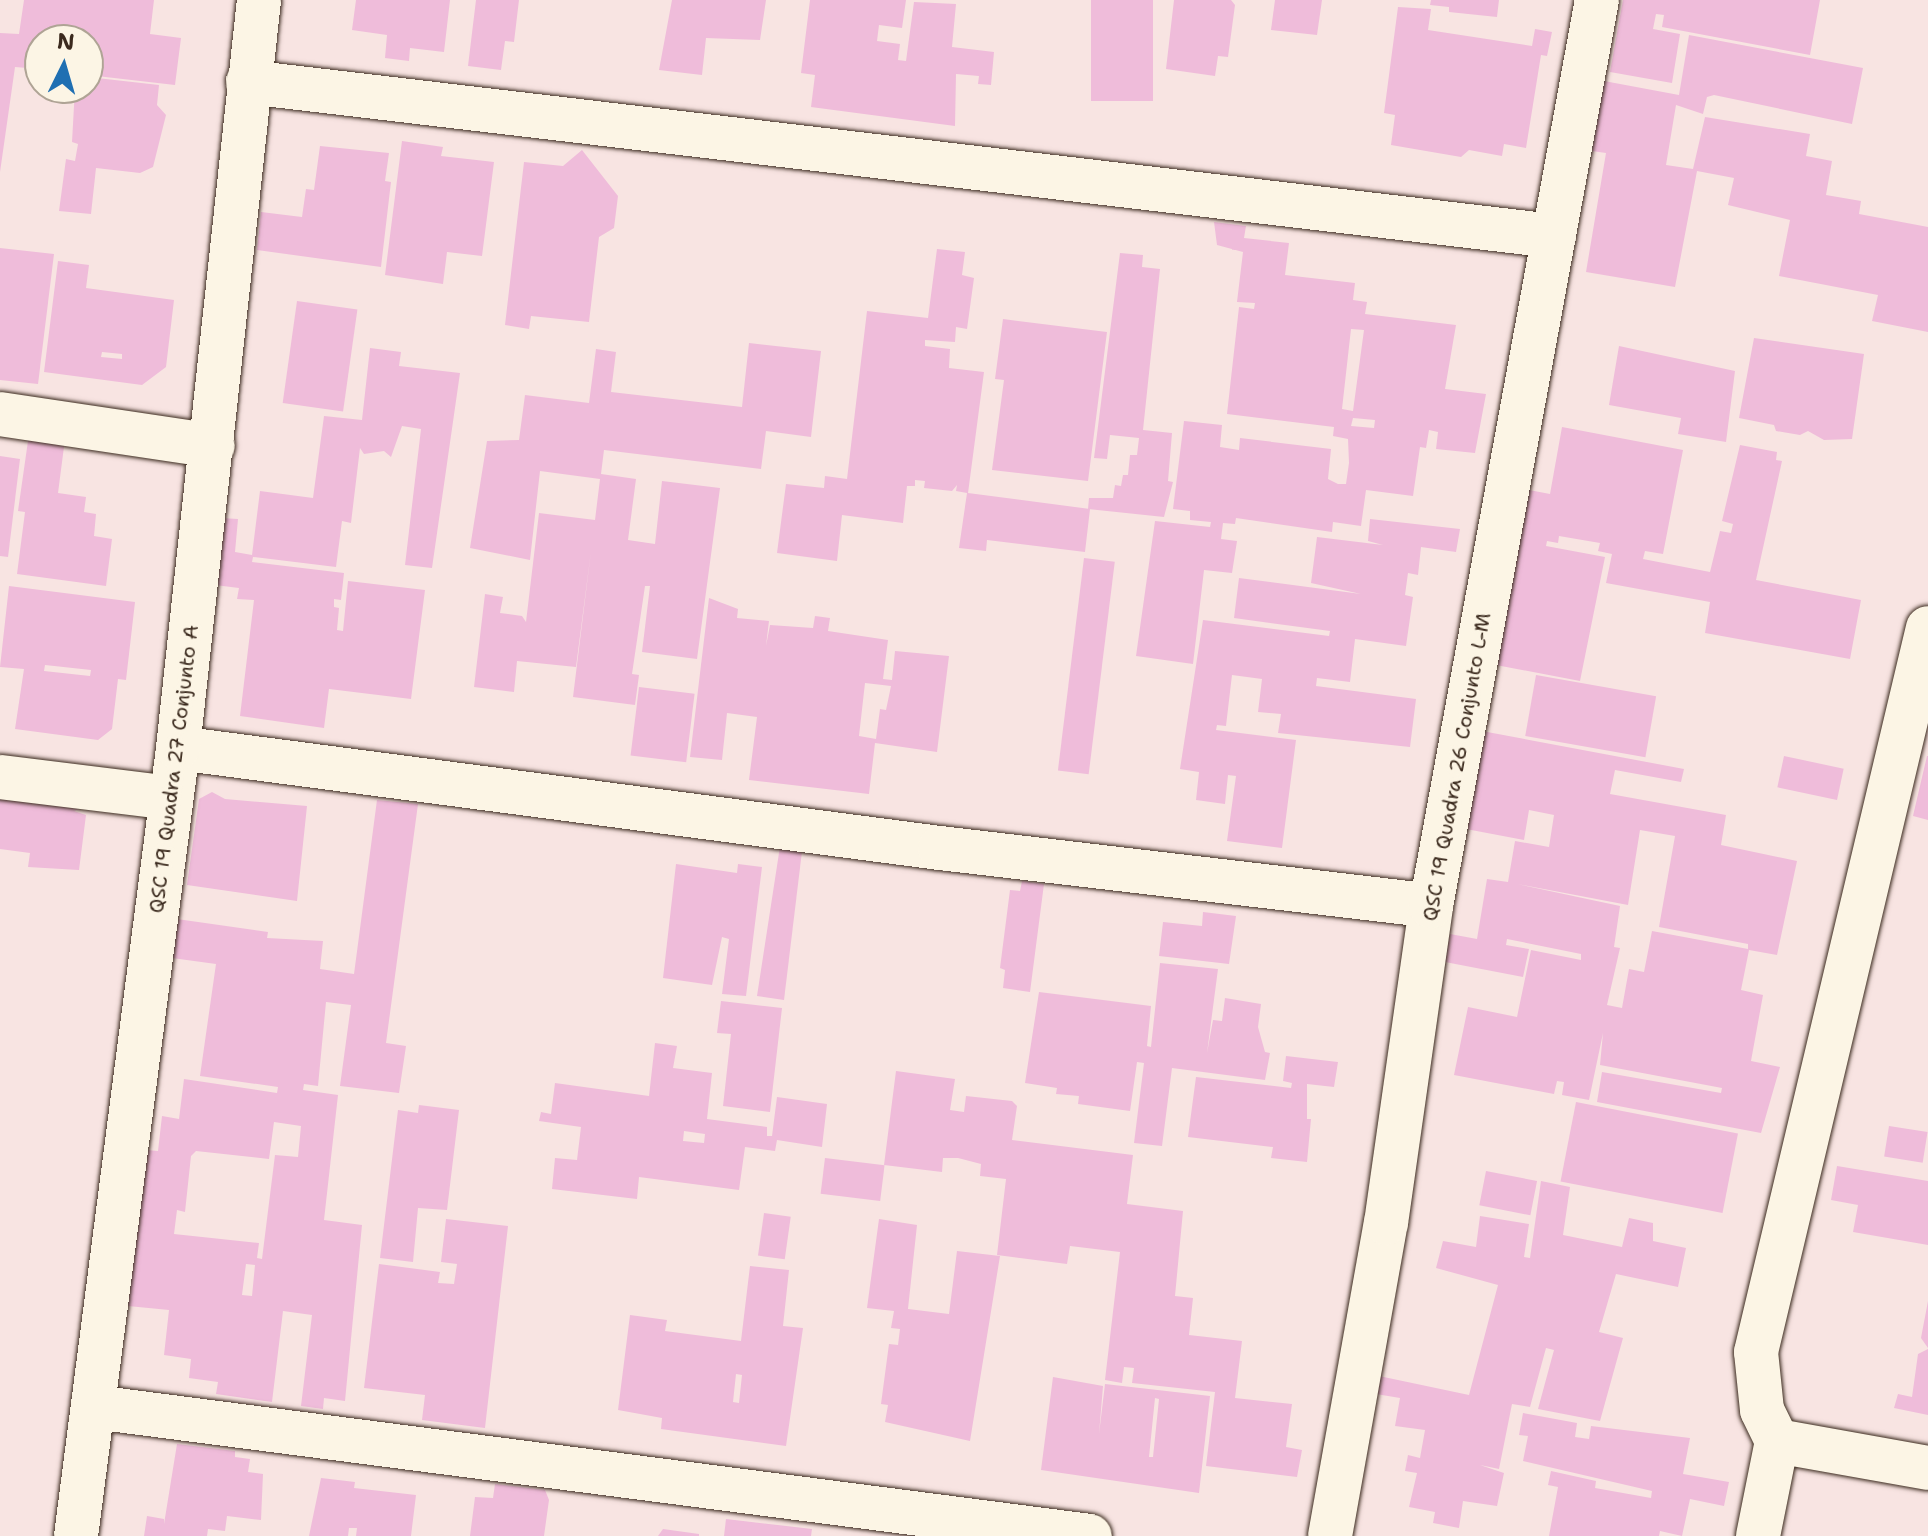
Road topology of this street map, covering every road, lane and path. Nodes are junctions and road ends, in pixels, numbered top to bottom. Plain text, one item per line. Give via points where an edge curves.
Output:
1 (259, 0) edge
2 (1597, 0) edge
3 (248, 82) junction
4 (1554, 236) junction
5 (0, 414) edge
6 (213, 446) junction
7 (1928, 628) edge
8 (178, 748) junction
9 (0, 777) edge
10 (170, 798) junction
11 (1431, 906) junction
12 (94, 1407) junction
13 (1777, 1441) junction
14 (1928, 1468) edge
15 (76, 1536) edge
16 (1090, 1536) edge
17 (1330, 1536) edge
18 (1758, 1536) edge

1 - 3 street, QSC 19 Quadra 27 Conjunto A
2 - 4 street, QSC 19 Quadra 26 Conjunto L-M
3 - 4 street
3 - 6 street, QSC 19 Quadra 27 Conjunto A
4 - 11 street, QSC 19 Quadra 26 Conjunto L-M
5 - 6 street
6 - 8 street, QSC 19 Quadra 27 Conjunto A
7 - 13 street via 1756,1352 1762,1410
8 - 10 street, QSC 19 Quadra 27 Conjunto A
8 - 11 street
9 - 10 street
10 - 12 street, QSC 19 Quadra 27 Conjunto A
11 - 17 street, QSC 19 Quadra 26 Conjunto L-M via 1386,1223
12 - 15 street, QSC 19 Quadra 27 Conjunto A
12 - 16 street
13 - 14 street
13 - 18 street

